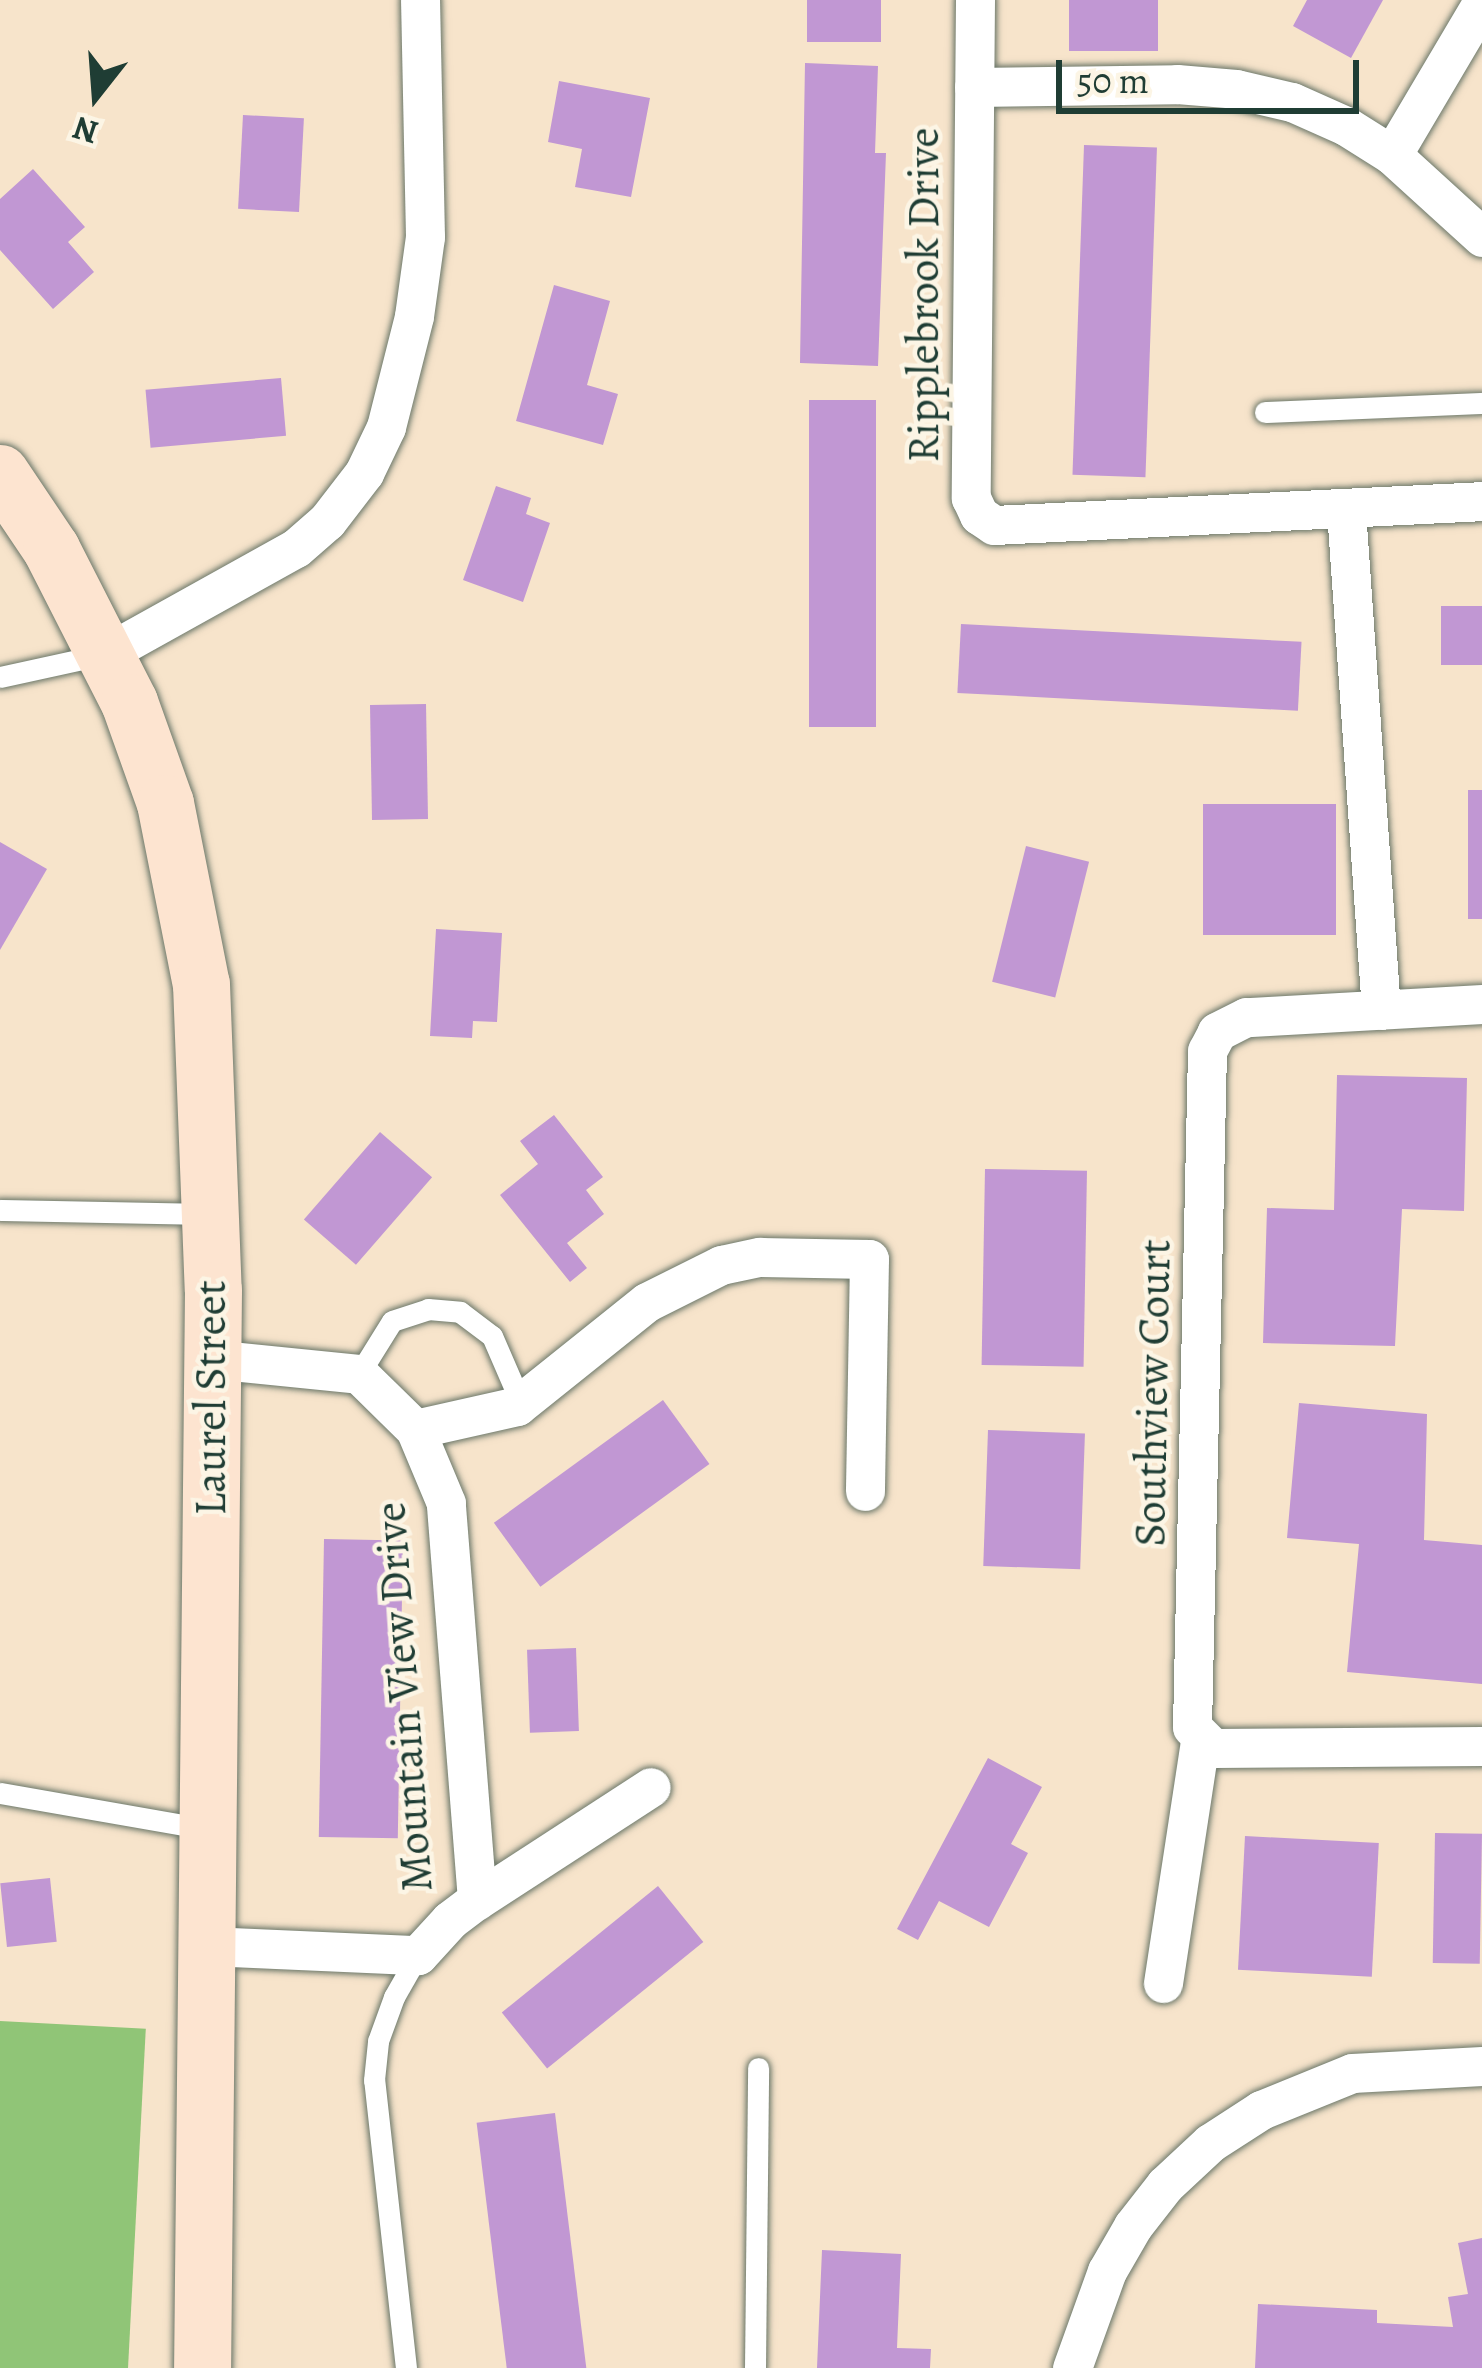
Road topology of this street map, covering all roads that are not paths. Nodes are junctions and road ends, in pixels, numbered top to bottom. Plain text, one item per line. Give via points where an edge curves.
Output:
1 (420, 0) edge
2 (975, 0) edge
3 (1482, 3) edge
4 (974, 87) junction
5 (1392, 155) junction
6 (1482, 237) edge
7 (1482, 403) edge
8 (1265, 412) dead end
9 (0, 473) edge
10 (1482, 501) edge
11 (1346, 510) junction
12 (107, 653) junction
13 (0, 677) edge
14 (1482, 1004) edge
15 (1381, 1010) junction
16 (0, 1210) edge
17 (211, 1214) junction
18 (212, 1359) junction
19 (358, 1375) junction
20 (521, 1403) junction
21 (415, 1429) junction
22 (865, 1491) dead end
23 (1200, 1740) junction
24 (1482, 1746) edge
25 (651, 1787) dead end
26 (0, 1793) edge
27 (208, 1829) junction
28 (477, 1900) junction
29 (208, 1946) junction
30 (418, 1955) junction
31 (1163, 1983) dead end
32 (1482, 2066) edge
33 (758, 2068) dead end
34 (202, 2368) edge
35 (406, 2368) edge
36 (755, 2368) edge
37 (1072, 2368) edge

1 - 12 street via 425,237 386,427 364,473 296,548
2 - 4 street, Ripplebrook Drive
3 - 5 street
4 - 5 street via 1236,89 1292,103
4 - 11 street, Ripplebrook Drive via 971,498 979,514 994,525
5 - 6 street
7 - 8 lane
9 - 12 street, Laurel Street
10 - 11 street, Ripplebrook Drive
11 - 15 street
12 - 13 lane
12 - 17 street, Laurel Street via 165,803 190,908
14 - 15 street, Southview Court
15 - 23 street, Southview Court via 1246,1017 1217,1032 1207,1051 1192,1726
16 - 17 lane
17 - 18 street, Laurel Street
18 - 19 street
18 - 27 street, Laurel Street
19 - 20 lane via 392,1321 428,1309 460,1312 493,1336
19 - 21 street, Mountain View Drive
20 - 21 street
20 - 22 street via 688,1278 760,1257 869,1258
21 - 28 street, Mountain View Drive via 446,1503
23 - 24 street via 1214,1748
23 - 31 street, Southview Court
25 - 28 street
26 - 27 lane
27 - 29 street, Laurel Street
28 - 30 street, Mountain View Drive
29 - 30 street, Mountain View Drive
29 - 34 street, Laurel Street
30 - 35 lane via 378,2041 374,2080
32 - 37 street via 1352,2073 1261,2110 1210,2144 1133,2226 1107,2271
33 - 36 lane

